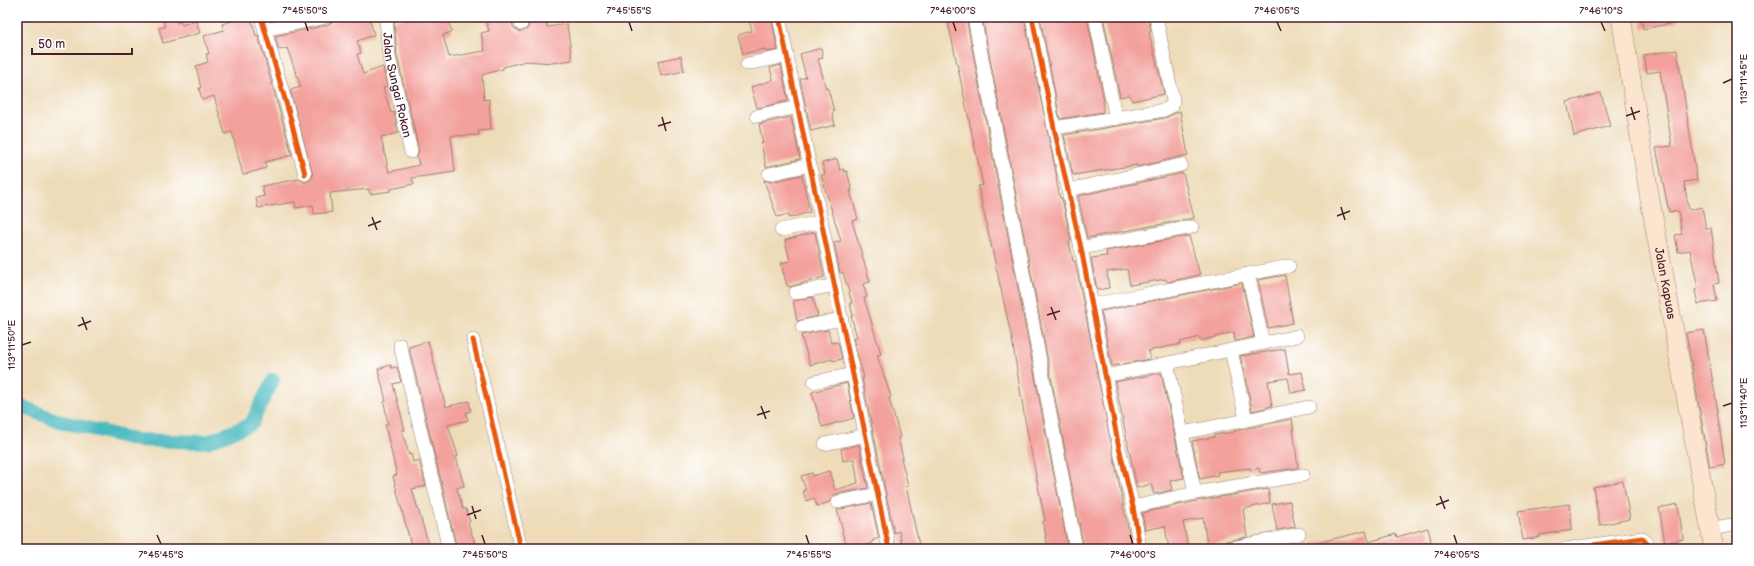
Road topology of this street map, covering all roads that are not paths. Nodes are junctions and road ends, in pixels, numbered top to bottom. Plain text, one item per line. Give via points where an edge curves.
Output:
1 (326, 17) edge
2 (386, 17) edge
3 (779, 17) edge
4 (974, 17) edge
5 (1032, 17) edge
6 (1096, 17) edge
7 (1156, 17) edge
8 (1621, 17) edge
9 (262, 23) edge
10 (787, 56) junction
11 (747, 64) dead end
12 (798, 107) junction
13 (757, 116) dead end
14 (1116, 119) junction
15 (1054, 128) junction
16 (411, 152) dead end
17 (1181, 165) dead end
18 (810, 166) junction
19 (304, 174) dead end
20 (769, 174) dead end
21 (1068, 190) junction
22 (822, 222) junction
23 (1192, 227) dead end
24 (781, 230) dead end
25 (1081, 248) junction
26 (1289, 266) dead end
27 (1248, 274) junction
28 (835, 284) junction
29 (795, 293) dead end
30 (1091, 305) junction
31 (842, 319) junction
32 (802, 327) dead end
33 (1297, 336) dead end
34 (472, 340) dead end
35 (1263, 343) junction
36 (400, 345) dead end
37 (1231, 350) junction
38 (1167, 363) junction
39 (853, 374) junction
40 (1105, 376) junction
41 (814, 382) dead end
42 (1309, 407) dead end
43 (1246, 420) junction
44 (1182, 433) junction
45 (866, 435) junction
46 (825, 444) dead end
47 (1303, 475) dead end
48 (1195, 493) junction
49 (878, 494) junction
50 (838, 502) dead end
51 (1133, 507) junction
52 (1737, 524) edge
53 (1710, 528) junction
54 (1300, 534) dead end
55 (450, 549) edge
56 (521, 549) edge
57 (889, 549) edge
58 (1076, 549) edge
59 (1140, 549) edge
60 (1226, 549) edge
61 (1565, 549) edge
62 (1649, 549) edge
63 (1714, 549) edge

1 - 9 street
2 - 16 street, Jalan Sungai Rokan via 389,57
3 - 10 street
4 - 58 street
5 - 15 street
6 - 14 street
7 - 14 street via 1173,100 1172,106 1164,110
8 - 53 main road, Jalan Kapuas via 1650,200
9 - 19 street
10 - 11 street
10 - 12 street
12 - 13 street
12 - 18 street
14 - 15 street
15 - 21 street
17 - 21 street
18 - 20 street
18 - 22 street
21 - 25 street
22 - 24 street
22 - 28 street
23 - 25 street
25 - 30 street
26 - 27 street
27 - 30 street
27 - 35 street
28 - 29 street
28 - 31 street
30 - 40 street
31 - 32 street
31 - 39 street
33 - 35 street
34 - 56 street
35 - 37 street
36 - 55 street
37 - 38 street
37 - 43 street
38 - 40 street
38 - 44 street
39 - 41 street
39 - 45 street
40 - 51 street
42 - 43 street
43 - 44 street
44 - 48 street
45 - 46 street
45 - 49 street
47 - 48 street
48 - 51 street
49 - 50 street
49 - 57 street
51 - 59 street
52 - 53 street
53 - 63 main road, Jalan Kapuas
54 - 60 street
61 - 62 street via 1642,538

